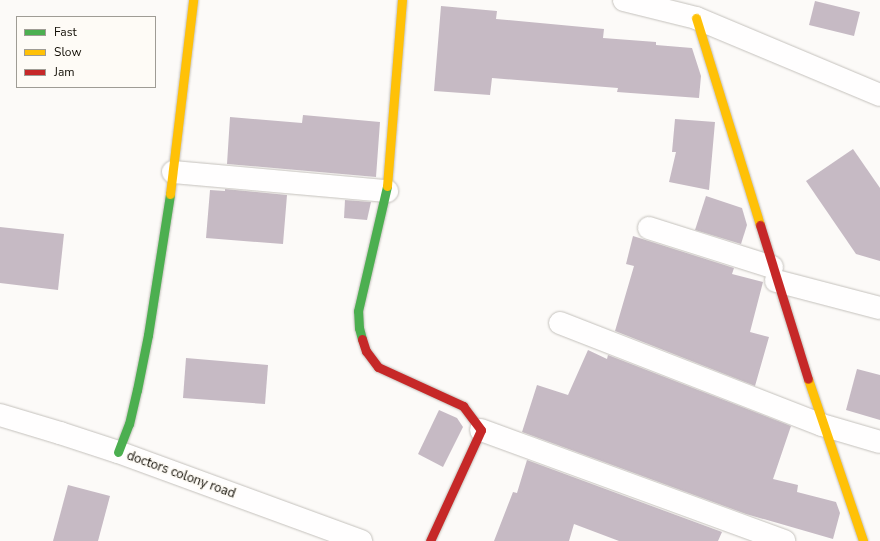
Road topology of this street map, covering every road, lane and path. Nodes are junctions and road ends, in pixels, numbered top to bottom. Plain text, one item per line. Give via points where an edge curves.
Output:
1 (193, 0) edge
2 (402, 0) edge
3 (624, 0) edge
4 (696, 18) junction
5 (880, 95) edge
6 (173, 172) junction
7 (387, 191) junction
8 (649, 228) dead end
9 (774, 274) junction
10 (880, 308) edge
11 (560, 323) dead end
12 (0, 415) edge
13 (822, 425) junction
14 (481, 430) junction
15 (880, 442) edge
16 (118, 452) junction
17 (361, 541) edge
18 (430, 541) edge
19 (784, 541) edge
20 (863, 541) edge

1 - 6 street
2 - 7 street
3 - 4 street
4 - 5 street
4 - 9 street
6 - 7 street
6 - 16 street via 148,335 129,424
7 - 14 street via 358,311 359,328 366,351 378,367 463,406
8 - 9 street
9 - 10 street
9 - 13 street
11 - 13 street
12 - 16 street, doctors colony road
13 - 15 street
13 - 20 street
14 - 18 street
14 - 19 street
16 - 17 street, doctors colony road

